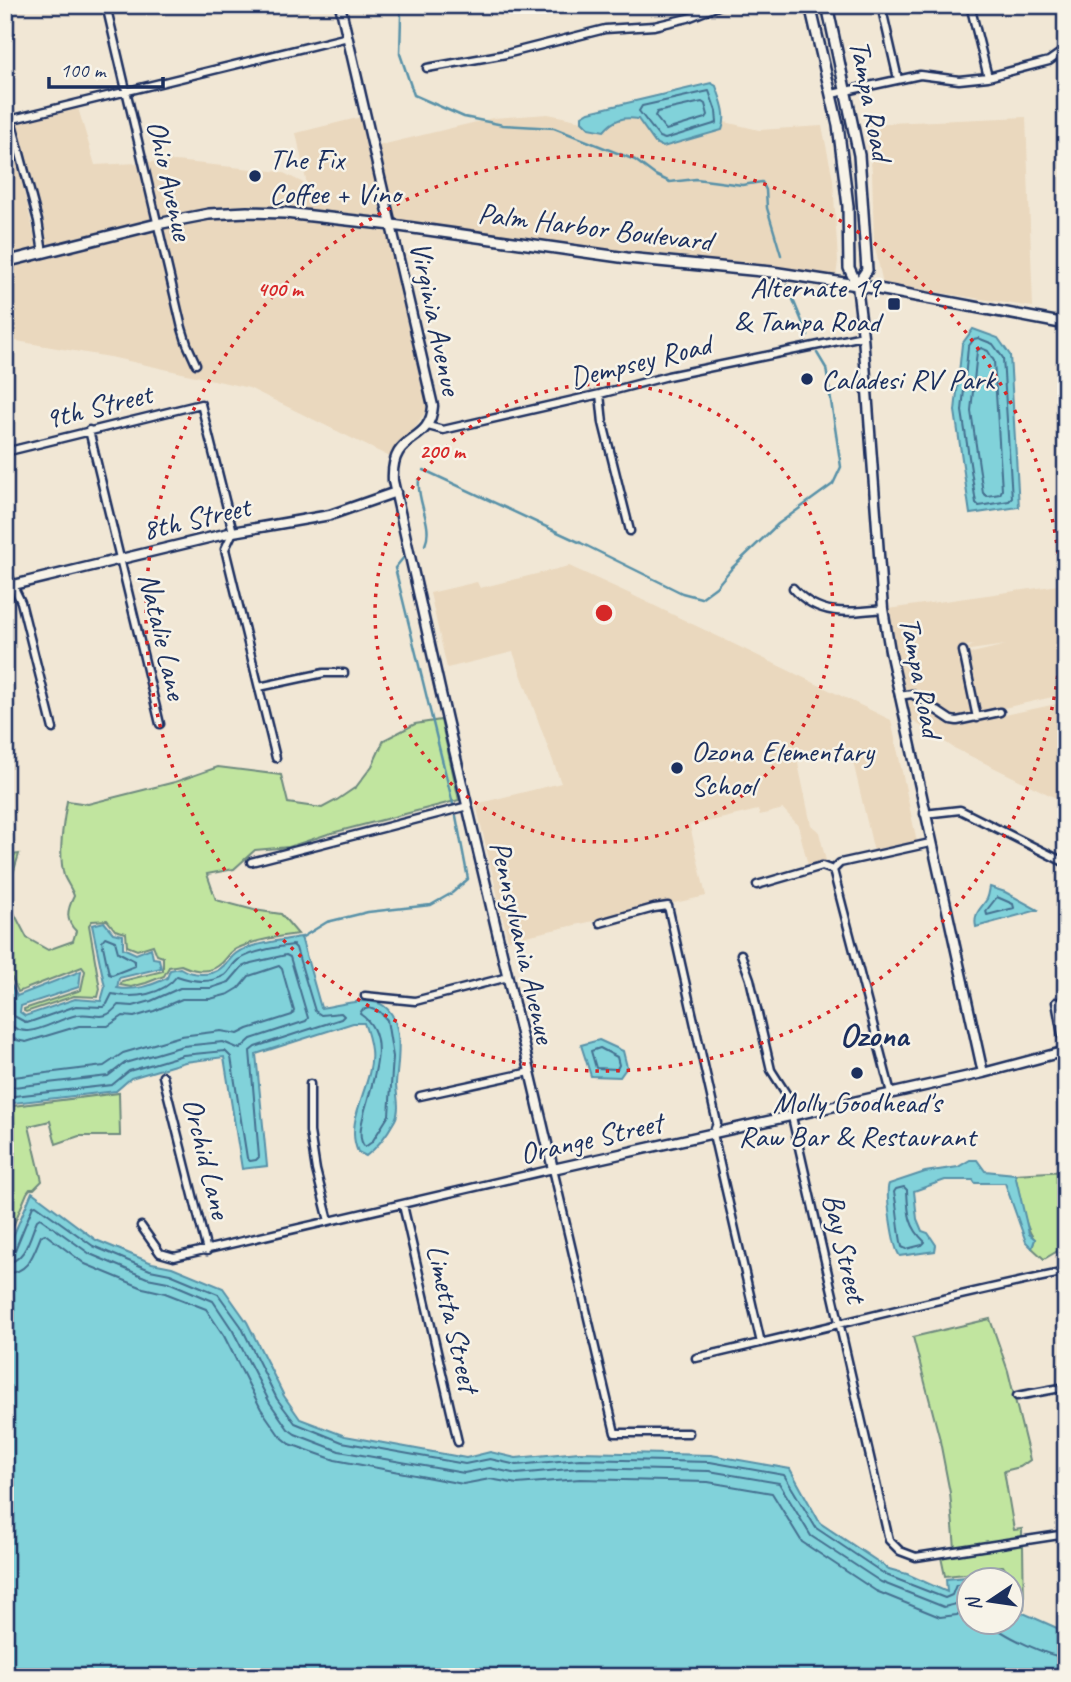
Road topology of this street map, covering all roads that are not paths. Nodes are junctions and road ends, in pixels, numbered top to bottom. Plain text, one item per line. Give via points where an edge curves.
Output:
1 (106, 5) edge
2 (340, 5) edge
3 (721, 5) edge
4 (810, 5) edge
5 (827, 5) edge
6 (881, 5) edge
7 (971, 5) edge
8 (348, 37) junction
9 (1066, 48) edge
10 (427, 68) dead end
11 (988, 77) junction
12 (898, 79) junction
13 (847, 90) junction
14 (126, 92) junction
15 (832, 94) junction
16 (5, 97) edge
17 (8, 121) edge
18 (157, 224) junction
19 (393, 225) junction
20 (43, 253) junction
21 (5, 261) edge
22 (857, 285) junction
23 (1066, 324) edge
24 (863, 336) junction
25 (196, 364) dead end
26 (600, 394) junction
27 (428, 426) junction
28 (89, 430) junction
29 (5, 452) edge
30 (393, 462) joint
31 (396, 492) junction
32 (630, 531) dead end
33 (233, 532) junction
34 (122, 559) junction
35 (5, 569) edge
36 (10, 586) edge
37 (793, 588) dead end
38 (883, 609) junction
39 (963, 651) dead end
40 (344, 673) dead end
41 (259, 687) junction
42 (899, 696) junction
43 (1000, 712) dead end
44 (977, 718) junction
45 (160, 724) dead end
46 (53, 729) dead end
47 (276, 758) dead end
48 (468, 806) junction
49 (924, 814) junction
50 (930, 843) junction
51 (251, 862) dead end
52 (1066, 863) edge
53 (833, 870) junction
54 (757, 884) dead end
55 (600, 923) dead end
56 (741, 954) dead end
57 (508, 978) junction
58 (365, 996) dead end
59 (1056, 1002) dead end
60 (1065, 1051) edge
61 (530, 1072) junction
62 (983, 1073) junction
63 (163, 1076) dead end
64 (310, 1084) dead end
65 (891, 1093) junction
66 (420, 1096) dead end
67 (791, 1116) junction
68 (713, 1134) junction
69 (553, 1169) junction
70 (403, 1205) junction
71 (329, 1221) junction
72 (141, 1226) dead end
73 (207, 1251) junction
74 (1066, 1272) edge
75 (839, 1326) junction
76 (761, 1343) junction
77 (696, 1358) dead end
78 (1066, 1387) edge
79 (1017, 1396) dead end
80 (689, 1433) dead end
81 (458, 1442) dead end
82 (1066, 1534) edge

1 - 14 street, Ohio Avenue
2 - 8 street, Virginia Avenue
3 - 10 street via 654,26 605,29
4 - 15 main road, Tampa Road
5 - 13 main road, Tampa Road
6 - 12 street
7 - 11 street
8 - 14 street
8 - 19 street, Virginia Avenue
9 - 11 street via 1049,61
11 - 12 street via 959,80 919,75
12 - 13 street
13 - 15 street
13 - 22 main road, Tampa Road via 859,155 867,270
14 - 17 street
14 - 18 street, Ohio Avenue
15 - 22 main road, Tampa Road via 845,181 849,268
16 - 17 street
17 - 20 street
18 - 19 main road via 247,212
18 - 20 main road
18 - 25 street, Ohio Avenue
19 - 22 main road, Palm Harbor Boulevard
19 - 27 street, Virginia Avenue via 433,406
20 - 21 main road
22 - 23 main road
22 - 24 street, Tampa Road
24 - 26 street, Dempsey Road
24 - 38 street, Tampa Road
26 - 27 street, Dempsey Road via 443,430
26 - 32 street
27 - 30 street, Virginia Avenue via 399,450
28 - 29 street, 9th Street
28 - 33 street, 9th Street via 201,404
28 - 34 street, Natalie Lane
30 - 31 street, Pennsylvania Avenue
31 - 33 street, 8th Street via 330,515
31 - 48 street, Pennsylvania Avenue
33 - 34 street, 8th Street
33 - 41 street via 225,549
34 - 36 street, 8th Street
34 - 45 street, Natalie Lane
35 - 36 street
36 - 46 street via 21,602
37 - 38 street via 816,607 834,612
38 - 42 street, Tampa Road
39 - 44 street
40 - 41 street
41 - 47 street
42 - 44 street via 912,694 951,720
42 - 49 street, Tampa Road
43 - 44 street
48 - 51 street
48 - 57 street, Pennsylvania Avenue
49 - 50 street, Tampa Road
49 - 52 street via 960,810
50 - 53 street via 840,863
50 - 62 street, Tampa Road
53 - 54 street via 822,866
53 - 65 street
55 - 68 street via 668,906 717,1123
56 - 67 street, Bay Street via 771,1070 787,1095
57 - 58 street via 415,1001
57 - 61 street, Pennsylvania Avenue
59 - 60 street
60 - 62 street, Orange Street
61 - 66 street
61 - 69 street, Pennsylvania Avenue
62 - 65 street, Orange Street
63 - 73 street, Orchid Lane
64 - 71 street via 310,1132
65 - 67 street, Orange Street
67 - 68 street, Orange Street
67 - 75 street, Bay Street
68 - 69 street, Orange Street
68 - 76 street
69 - 70 street, Orange Street
69 - 80 street, Pennsylvania Avenue via 615,1433
70 - 71 street, Orange Street
70 - 81 street, Limetta Street
71 - 73 street, Orange Street
72 - 73 street, Orange Street via 166,1256
74 - 75 street
75 - 76 street
75 - 82 street, Bay Street via 889,1540 900,1551 916,1557
76 - 77 street
78 - 79 street

